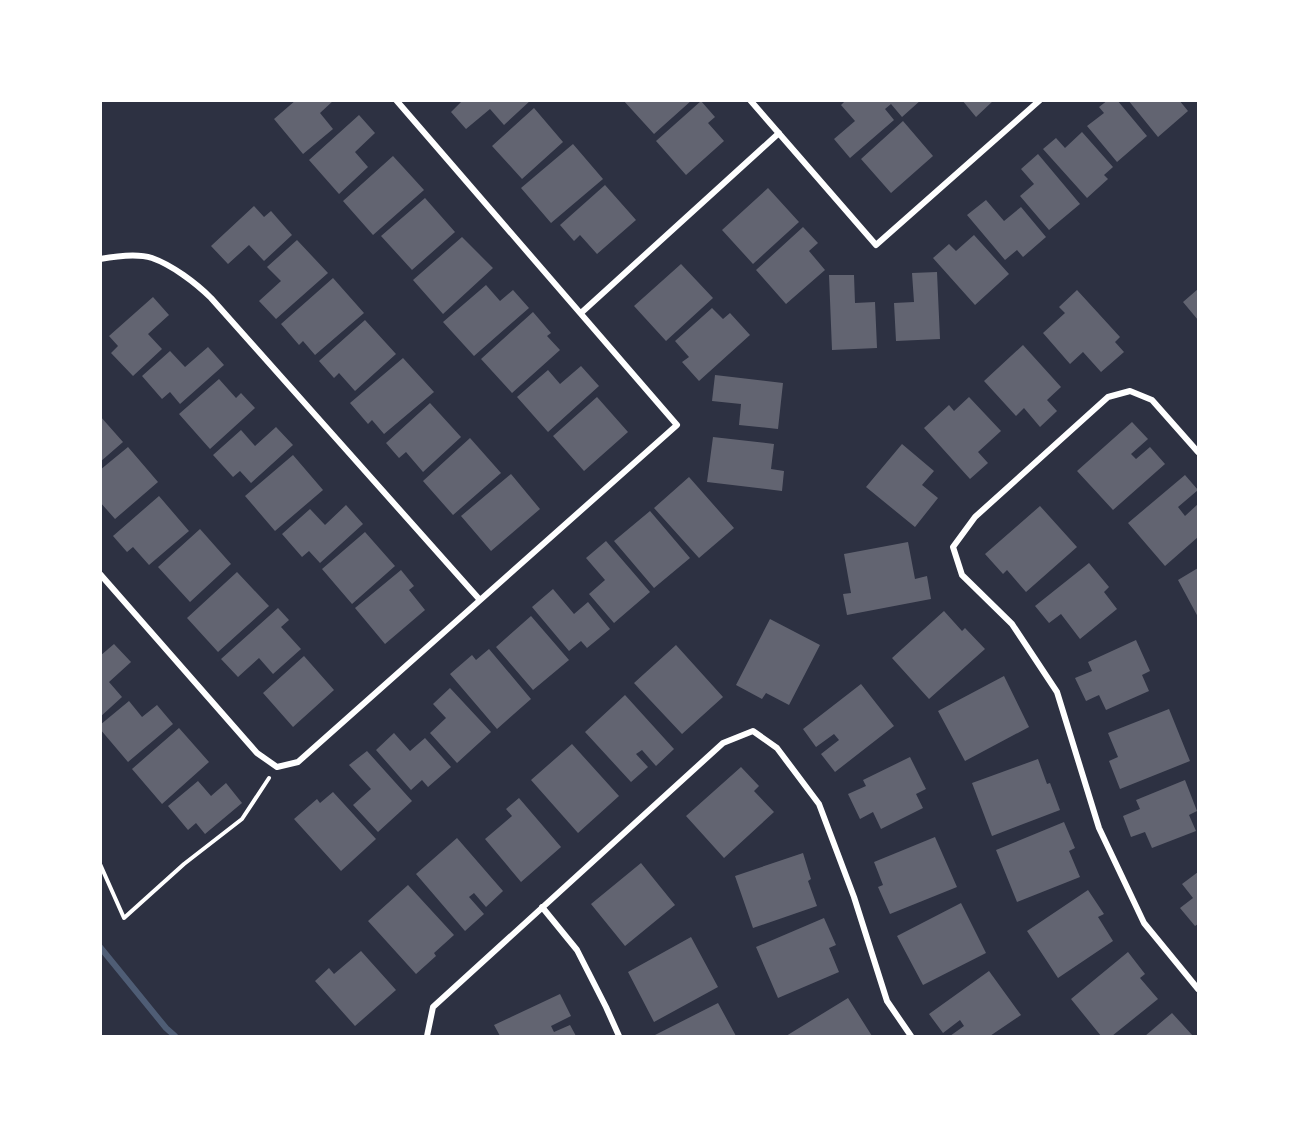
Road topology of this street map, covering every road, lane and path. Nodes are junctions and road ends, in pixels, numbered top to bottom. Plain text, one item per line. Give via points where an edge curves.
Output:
1 (396, 100) edge
2 (750, 100) edge
3 (1040, 100) edge
4 (779, 134) junction
5 (100, 259) edge
6 (581, 313) junction
7 (1198, 452) edge
8 (100, 574) edge
9 (480, 600) junction
10 (277, 767) junction
11 (100, 864) edge
12 (542, 907) junction
13 (1198, 989) edge
14 (427, 1036) edge
15 (619, 1036) edge
16 (911, 1036) edge

1 - 6 street
2 - 4 street
3 - 4 street via 876,245
4 - 6 street
5 - 9 street via 118,255 152,257 192,280
6 - 9 street via 677,425
7 - 13 street via 1152,400 1130,391 1108,397 975,517 953,547 962,576 1012,624 1057,692 1099,828 1139,913
8 - 10 street via 256,753
9 - 10 street via 298,762
10 - 11 path via 242,819 124,918
12 - 14 street via 434,1007
12 - 15 street via 577,950
12 - 16 street via 723,743 753,731 777,748 819,804 887,1000

